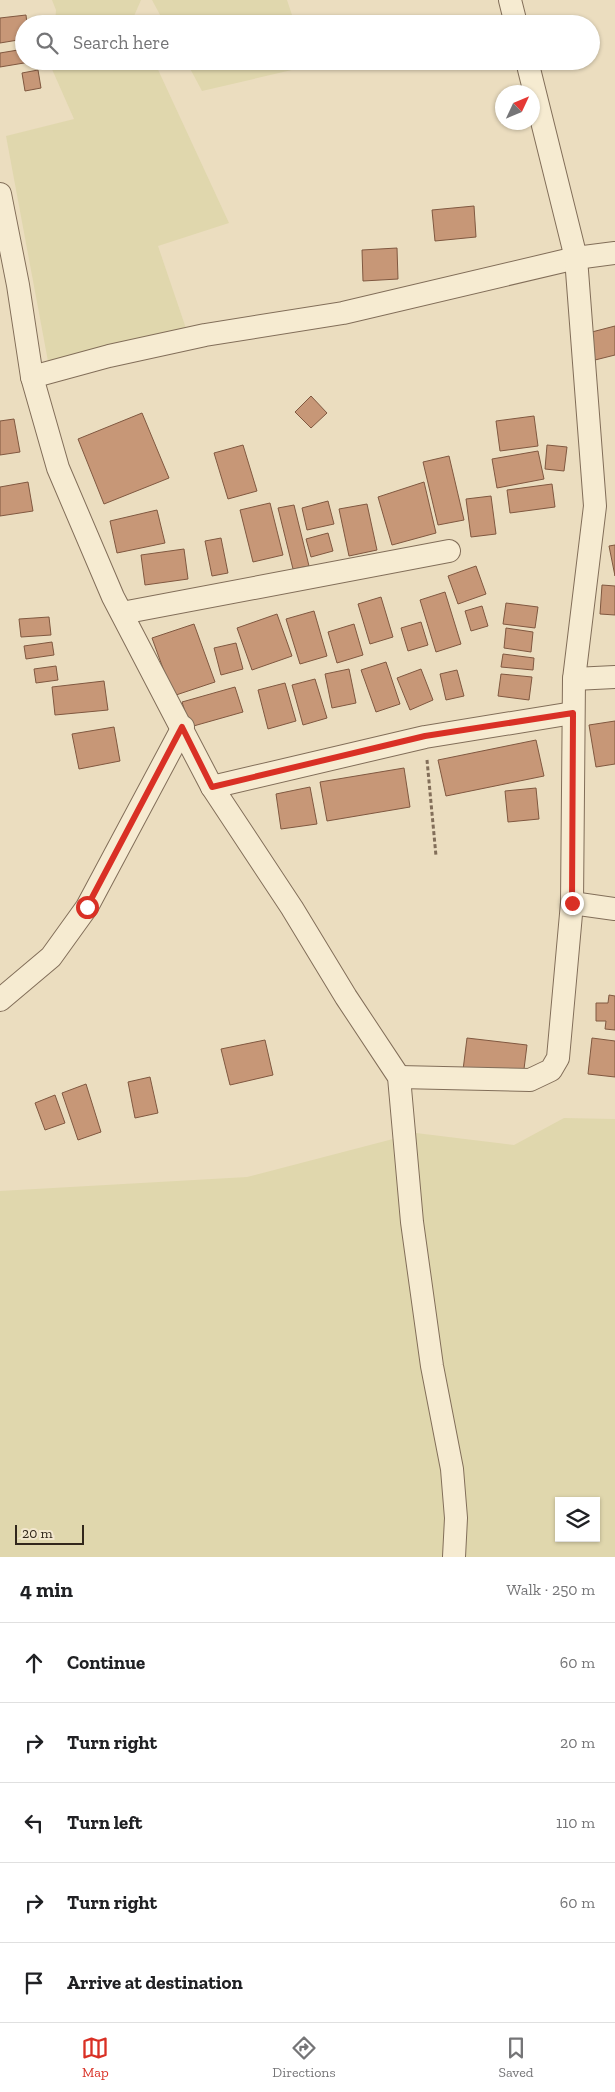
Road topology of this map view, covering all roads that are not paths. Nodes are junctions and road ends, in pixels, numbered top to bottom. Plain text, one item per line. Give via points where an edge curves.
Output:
1 (510, 0) edge
2 (514, 15) edge
3 (529, 70) edge
4 (0, 194) edge
5 (615, 252) edge
6 (576, 258) junction
7 (32, 377) junction
8 (449, 550) dead end
9 (122, 613) junction
10 (615, 677) edge
11 (574, 679) junction
12 (573, 713) junction
13 (182, 727) junction
14 (212, 787) junction
15 (572, 903) junction
16 (615, 909) edge
17 (0, 1000) edge
18 (399, 1077) junction
19 (454, 1557) edge

1 - 2 street
3 - 6 street
4 - 7 street
5 - 6 street
6 - 7 street via 342,313 108,356
6 - 11 street via 595,506
7 - 9 street via 58,468
8 - 9 street
9 - 13 street
10 - 11 street
11 - 12 street
12 - 14 street via 425,736
12 - 15 street
13 - 14 street
13 - 17 street via 87,907 51,957
14 - 18 street
15 - 16 street
15 - 18 street via 558,1058 551,1070 530,1080
18 - 19 street via 412,1222 430,1357 452,1469 456,1518

